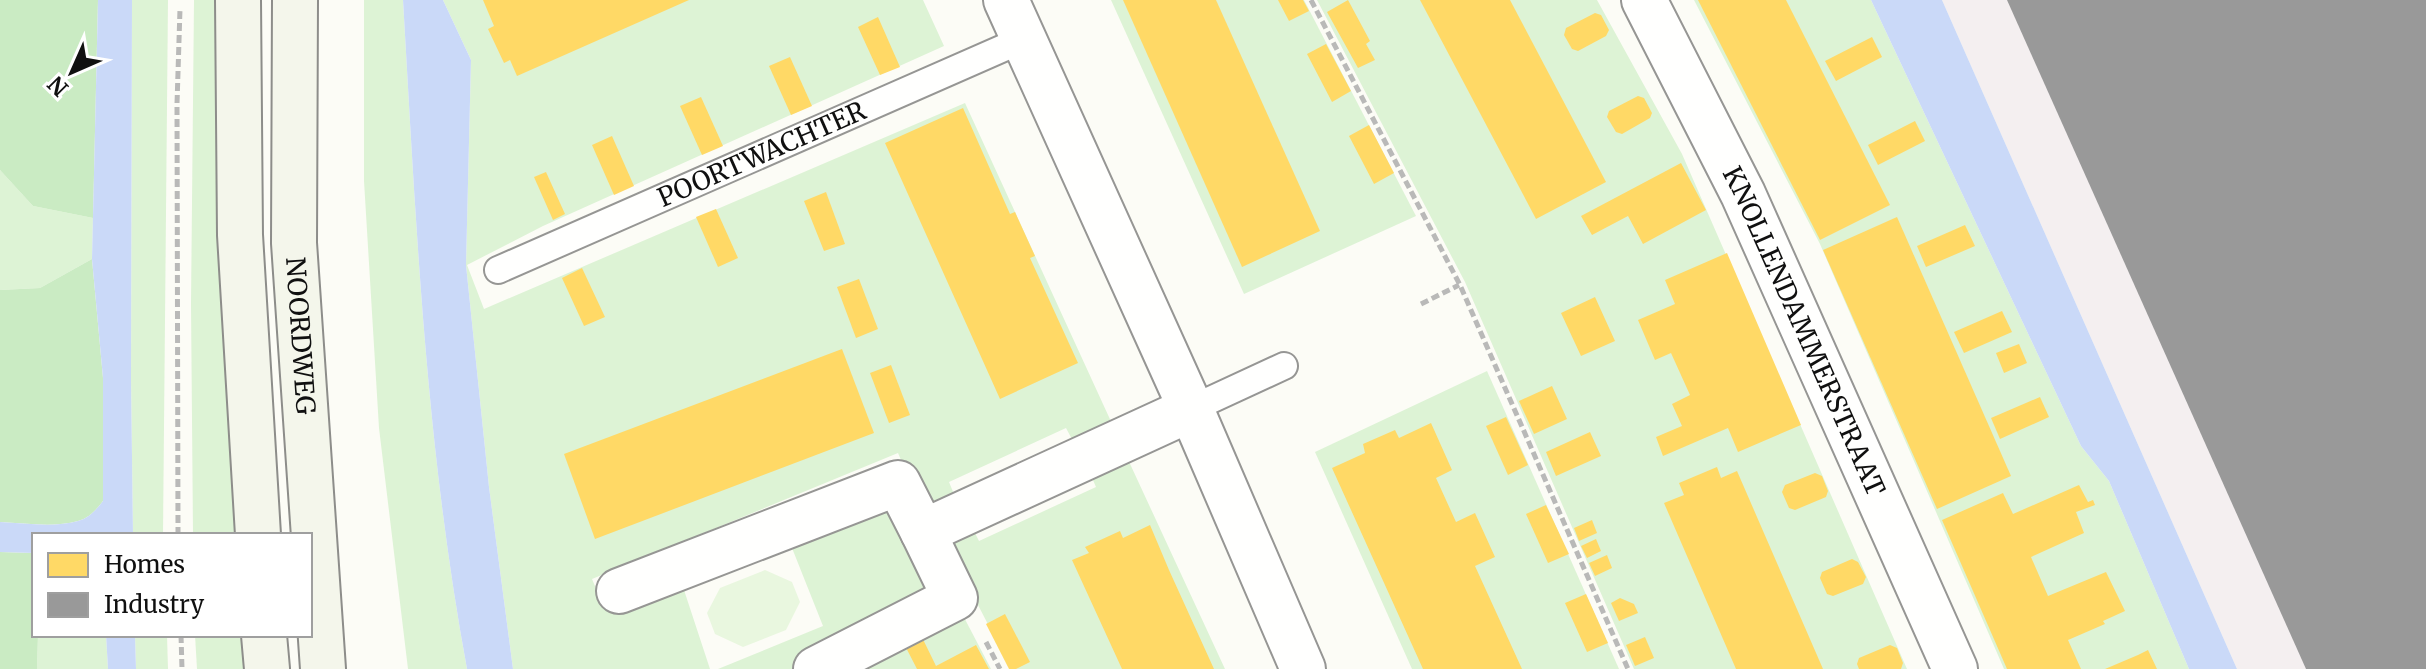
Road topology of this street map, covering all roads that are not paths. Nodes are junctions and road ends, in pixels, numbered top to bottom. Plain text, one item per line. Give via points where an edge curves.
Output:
1 (238, 0) edge
2 (295, 0) edge
3 (1644, 0) edge
4 (1015, 19) edge
5 (498, 270) dead end
6 (1284, 366) dead end
7 (1191, 409) junction
8 (923, 532) junction
9 (258, 533) edge
10 (619, 591) dead end
11 (264, 637) edge
12 (267, 669) edge
13 (323, 669) edge
14 (816, 669) edge
15 (1303, 669) edge
16 (1955, 669) edge

1 - 9 main road, NOORDWEG via 240,235
2 - 13 main road, NOORDWEG via 294,243
3 - 16 street, KNOLLENDAMMERSTRAAT via 1743,194
4 - 5 lane, POORTWACHTER
4 - 7 street, POORTWACHTER
6 - 7 lane
7 - 8 street
7 - 15 street, POORTWACHTER
8 - 10 street via 898,483
8 - 14 street via 955,598
11 - 12 main road

